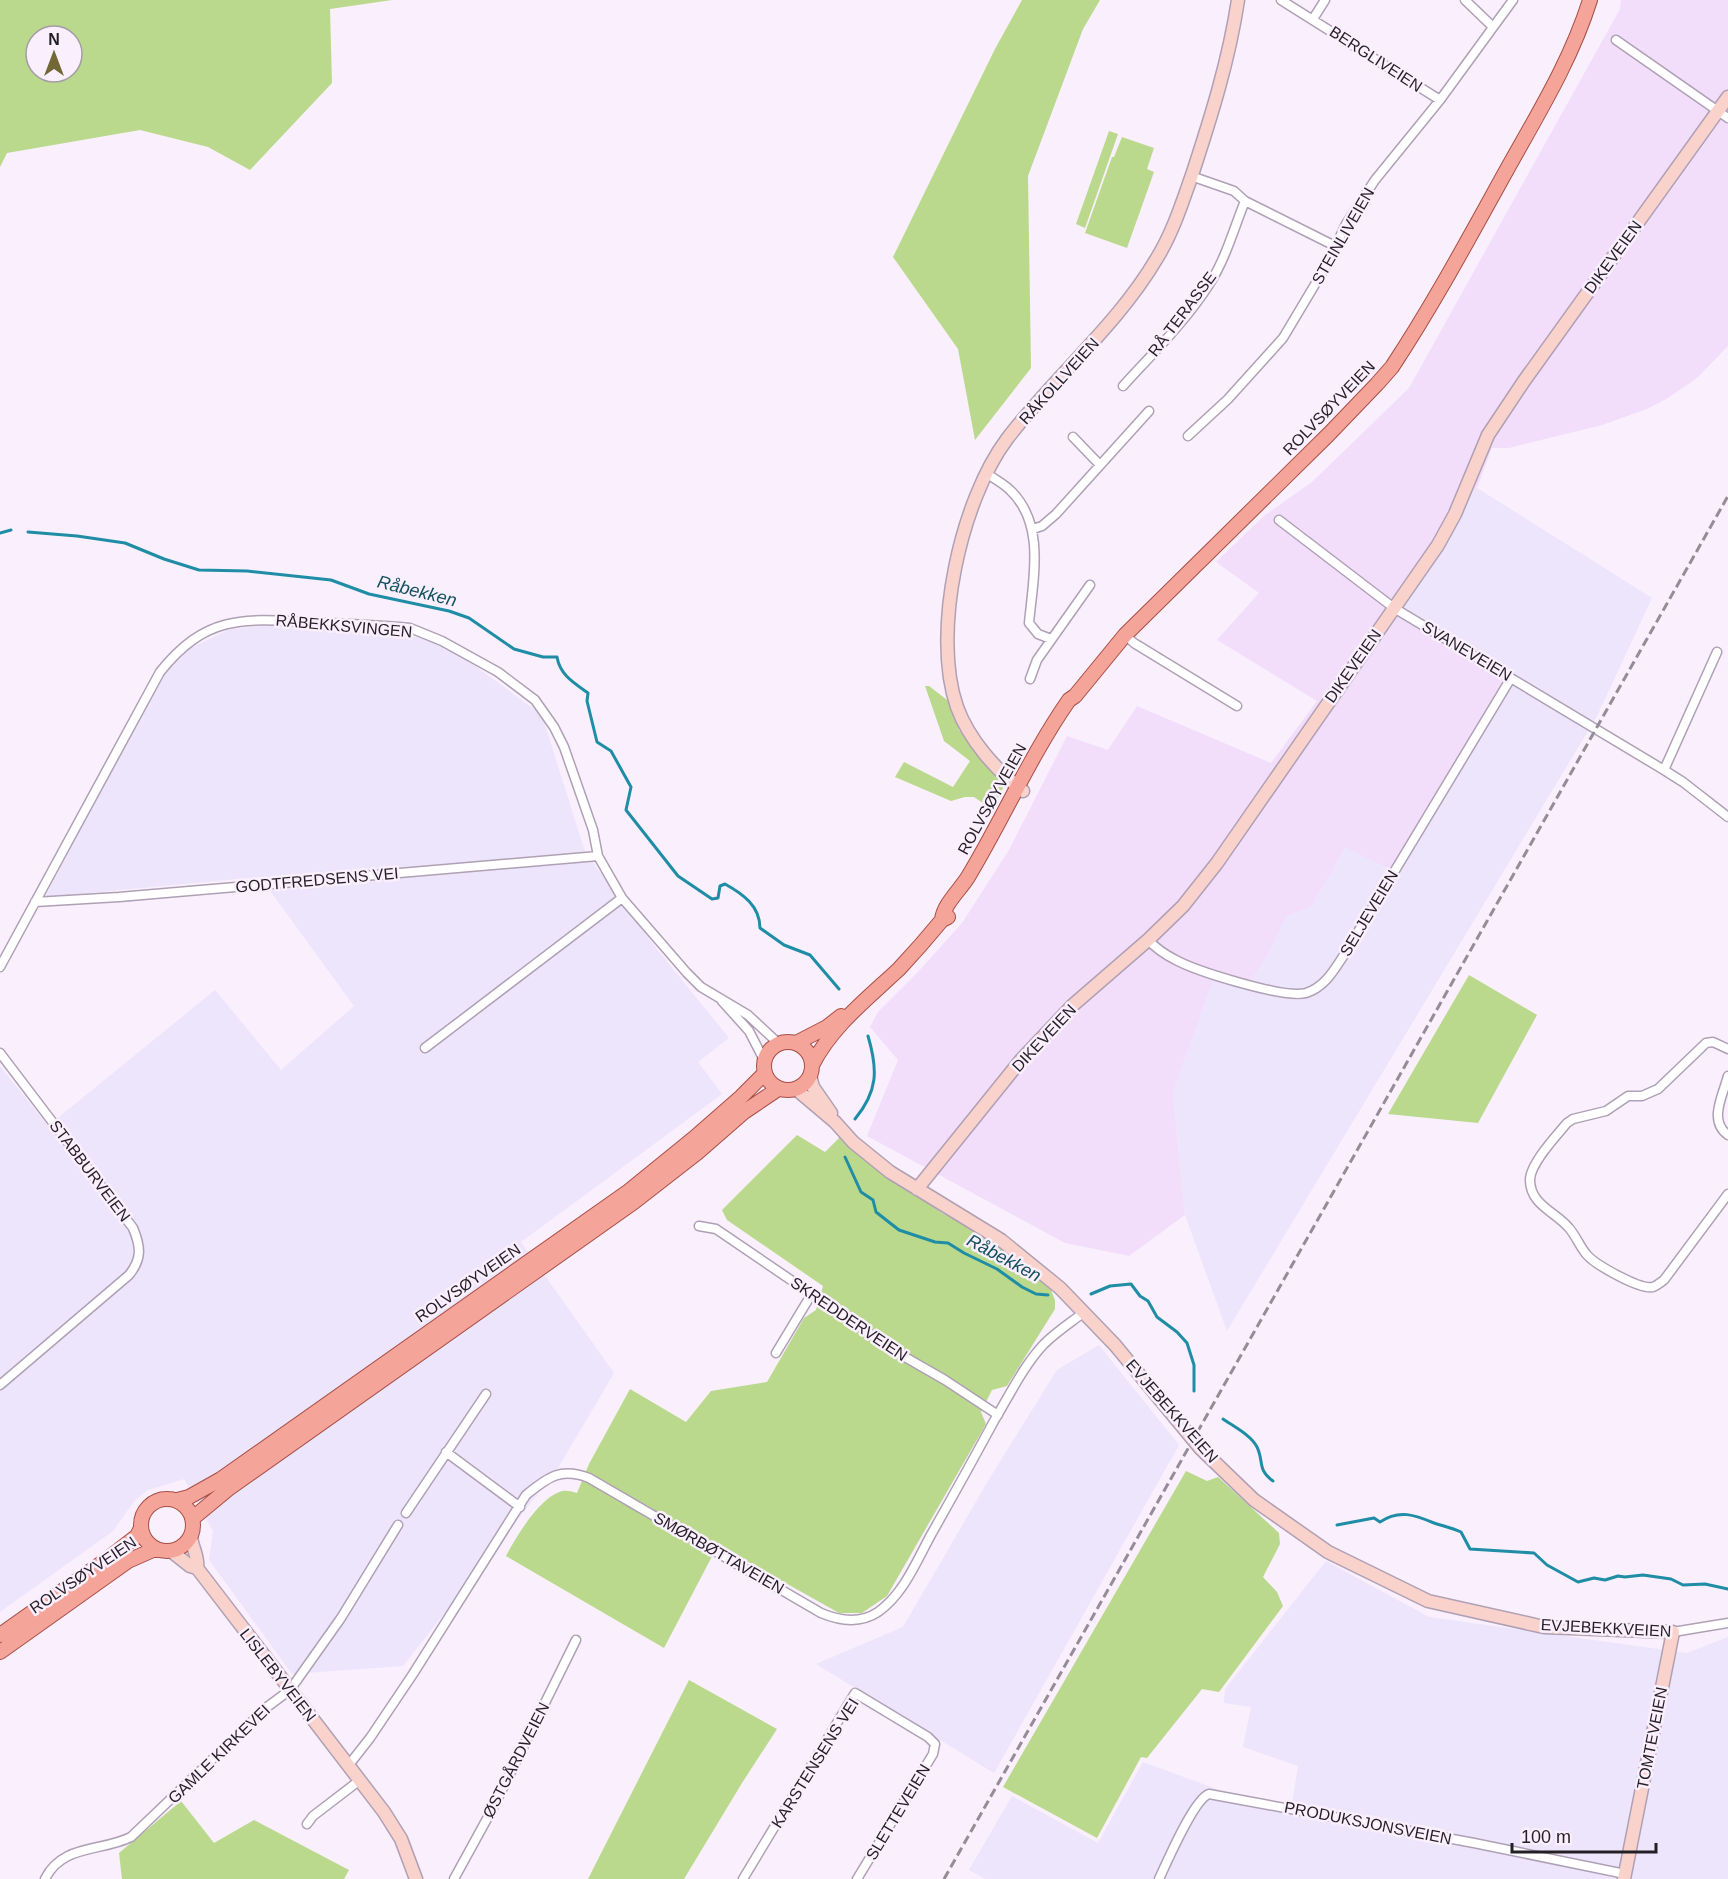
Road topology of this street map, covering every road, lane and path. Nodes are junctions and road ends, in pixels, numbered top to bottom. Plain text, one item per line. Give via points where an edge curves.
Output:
1 (1238, 0) edge
2 (1281, 0) edge
3 (1325, 0) edge
4 (1465, 0) edge
5 (1513, 0) edge
6 (1590, 0) edge
7 (1313, 19) junction
8 (1492, 26) junction
9 (1616, 39) dead end
10 (1728, 97) edge
11 (1440, 100) junction
12 (1724, 114) edge
13 (1191, 176) junction
14 (1245, 201) junction
15 (1335, 246) junction
16 (1123, 386) dead end
17 (1149, 411) dead end
18 (1188, 436) dead end
19 (1073, 437) dead end
20 (1100, 465) junction
21 (987, 474) junction
22 (1279, 520) dead end
23 (1033, 529) junction
24 (1090, 585) dead end
25 (1394, 608) junction
26 (1125, 635) junction
27 (1051, 639) junction
28 (1717, 652) dead end
29 (1511, 678) junction
30 (1030, 679) dead end
31 (1237, 706) dead end
32 (1664, 770) junction
33 (1023, 783) junction
34 (1728, 817) edge
35 (598, 856) junction
36 (622, 898) junction
37 (35, 902) junction
38 (1148, 940) junction
39 (0, 968) edge
40 (722, 1000) junction
41 (861, 1004) junction
42 (778, 1043) junction
43 (796, 1043) junction
44 (425, 1047) dead end
45 (1728, 1049) edge
46 (0, 1053) edge
47 (764, 1067) junction
48 (811, 1070) junction
49 (1728, 1076) edge
50 (778, 1089) junction
51 (796, 1089) junction
52 (835, 1122) junction
53 (1728, 1135) edge
54 (917, 1189) junction
55 (1728, 1194) edge
56 (699, 1226) dead end
57 (811, 1295) junction
58 (1083, 1312) junction
59 (776, 1353) dead end
60 (0, 1385) edge
61 (486, 1394) dead end
62 (998, 1415) junction
63 (446, 1452) junction
64 (177, 1500) junction
65 (520, 1507) junction
66 (406, 1513) dead end
67 (193, 1518) junction
68 (398, 1525) dead end
69 (141, 1528) junction
70 (191, 1536) junction
71 (156, 1548) junction
72 (171, 1551) junction
73 (197, 1568) junction
74 (1728, 1623) edge
75 (1673, 1632) junction
76 (0, 1635) edge
77 (576, 1640) dead end
78 (0, 1652) edge
79 (290, 1690) junction
80 (935, 1744) joint
81 (348, 1766) junction
82 (360, 1780) junction
83 (307, 1824) dead end
84 (1625, 1876) edge
85 (45, 1879) edge
86 (416, 1879) edge
87 (454, 1879) edge
88 (743, 1879) edge
89 (857, 1879) edge
90 (1159, 1879) edge

1 - 13 street, RÅKOLLVEIEN via 1213,114
2 - 7 street, BERGLIVEIEN
3 - 7 street, BERGLIVEIEN
4 - 8 street
5 - 8 street, STEINLIVEIEN
6 - 26 main road, ROLVSØYVEIEN via 1547,98 1392,367
7 - 11 street, BERGLIVEIEN
8 - 11 street, STEINLIVEIEN
9 - 12 street
10 - 12 street, DIKEVEIEN
11 - 15 street, STEINLIVEIEN via 1375,180
12 - 25 street, DIKEVEIEN via 1530,372 1488,435 1438,544
13 - 14 street via 1234,191
13 - 21 street, RÅKOLLVEIEN via 1174,225 1142,284 1007,439
14 - 15 street
14 - 16 street, RÅ TERASSE via 1210,283 1173,332
15 - 18 street, STEINLIVEIEN via 1283,338
17 - 20 street
19 - 20 street
20 - 23 street via 1056,514
21 - 23 street via 1010,489 1024,506
21 - 33 street, RÅKOLLVEIEN via 955,569 947,623 951,683 958,708 977,744 996,765
22 - 25 street, SVANEVEIEN
23 - 27 street via 1029,623 1038,634
24 - 27 street
25 - 29 street, SVANEVEIEN
25 - 38 street, DIKEVEIEN via 1217,863 1183,906
26 - 31 street
26 - 33 main road, ROLVSØYVEIEN via 1075,696
27 - 30 street
28 - 32 street
29 - 32 street, SVANEVEIEN
29 - 38 street, SELJEVEIEN via 1344,955 1320,986 1301,994 1288,994 1237,981 1176,961
32 - 34 street, SVANEVEIEN
33 - 41 main road, ROLVSØYVEIEN via 969,887 948,917
35 - 36 street, RÅBEKKSVINGEN
35 - 37 street, GODTFREDSENS VEI
35 - 37 street, RÅBEKKSVINGEN via 593,830 554,727 535,700 498,672 410,628 256,619 225,624 189,641 160,672
36 - 40 street, RÅBEKKSVINGEN via 687,973
36 - 44 street
37 - 39 street
38 - 54 street, DIKEVEIEN via 1073,1005 1021,1060
40 - 42 street, RÅBEKKSVINGEN via 748,1015
40 - 47 street, RÅBEKKSVINGEN via 749,1031
41 - 43 main road, ROLVSØYVEIEN
41 - 48 main road, ROLVSØYVEIEN via 820,1049
42 - 43 main road
42 - 47 main road via 769,1050
43 - 48 main road via 810,1055
45 - 55 street via 1706,1043 1658,1089 1642,1096 1628,1096 1606,1111 1567,1123 1533,1168 1530,1183 1538,1203 1569,1227 1597,1264 1652,1287 1664,1280
46 - 60 street, STABBURVEIEN via 134,1228 141,1251 129,1275
47 - 50 main road via 770,1083
47 - 64 main road, ROLVSØYVEIEN via 741,1097 629,1191 221,1479
48 - 51 main road via 804,1084
48 - 52 street, EVJEBEKKVEIEN via 813,1087
49 - 53 street via 1717,1118 1721,1130
50 - 51 main road
50 - 67 main road, ROLVSØYVEIEN via 634,1202 228,1489
51 - 52 street, EVJEBEKKVEIEN
52 - 54 street, EVJEBEKKVEIEN via 853,1142
54 - 58 street, EVJEBEKKVEIEN via 1001,1240
56 - 57 street, SKREDDERVEIEN via 716,1229
57 - 59 street
57 - 62 street, SKREDDERVEIEN
58 - 62 street, SMØRBØTTAVEIEN via 1043,1345
58 - 75 street, EVJEBEKKVEIEN via 1200,1448 1254,1500 1328,1552 1428,1601 1544,1627
61 - 63 street
62 - 65 street, SMØRBØTTAVEIEN via 902,1586 866,1618 838,1620 821,1613 577,1474 566,1472 546,1480 526,1495
63 - 65 street
63 - 66 street
64 - 67 main road
64 - 69 main road via 156,1501 147,1508
65 - 81 street, SMØRBØTTAVEIEN via 413,1674
67 - 70 main road
68 - 79 street, GAMLE KIRKEVEI
69 - 71 main road via 147,1542
69 - 76 main road, ROLVSØYVEIEN via 137,1536 106,1560
70 - 72 main road via 183,1546
70 - 73 street, LISLEBYVEIEN
71 - 72 main road
71 - 78 main road, ROLVSØYVEIEN via 128,1561
72 - 73 street, LISLEBYVEIEN
73 - 79 street, LISLEBYVEIEN
74 - 75 street, EVJEBEKKVEIEN
75 - 84 street, TOMTEVEIEN
77 - 87 street, ØSTGÅRDVEIEN
79 - 81 street, LISLEBYVEIEN
79 - 85 street, GAMLE KIRKEVEI via 267,1707 130,1837 116,1844 78,1850 49,1871
80 - 88 street, KARSTENSENS VEI via 855,1693
80 - 89 street, SLETTEVEIEN via 933,1754
81 - 82 street, LISLEBYVEIEN
82 - 83 street
82 - 86 street, LISLEBYVEIEN via 401,1839
84 - 90 street, PRODUKSJONSVEIEN via 1474,1843 1209,1794 1195,1807

